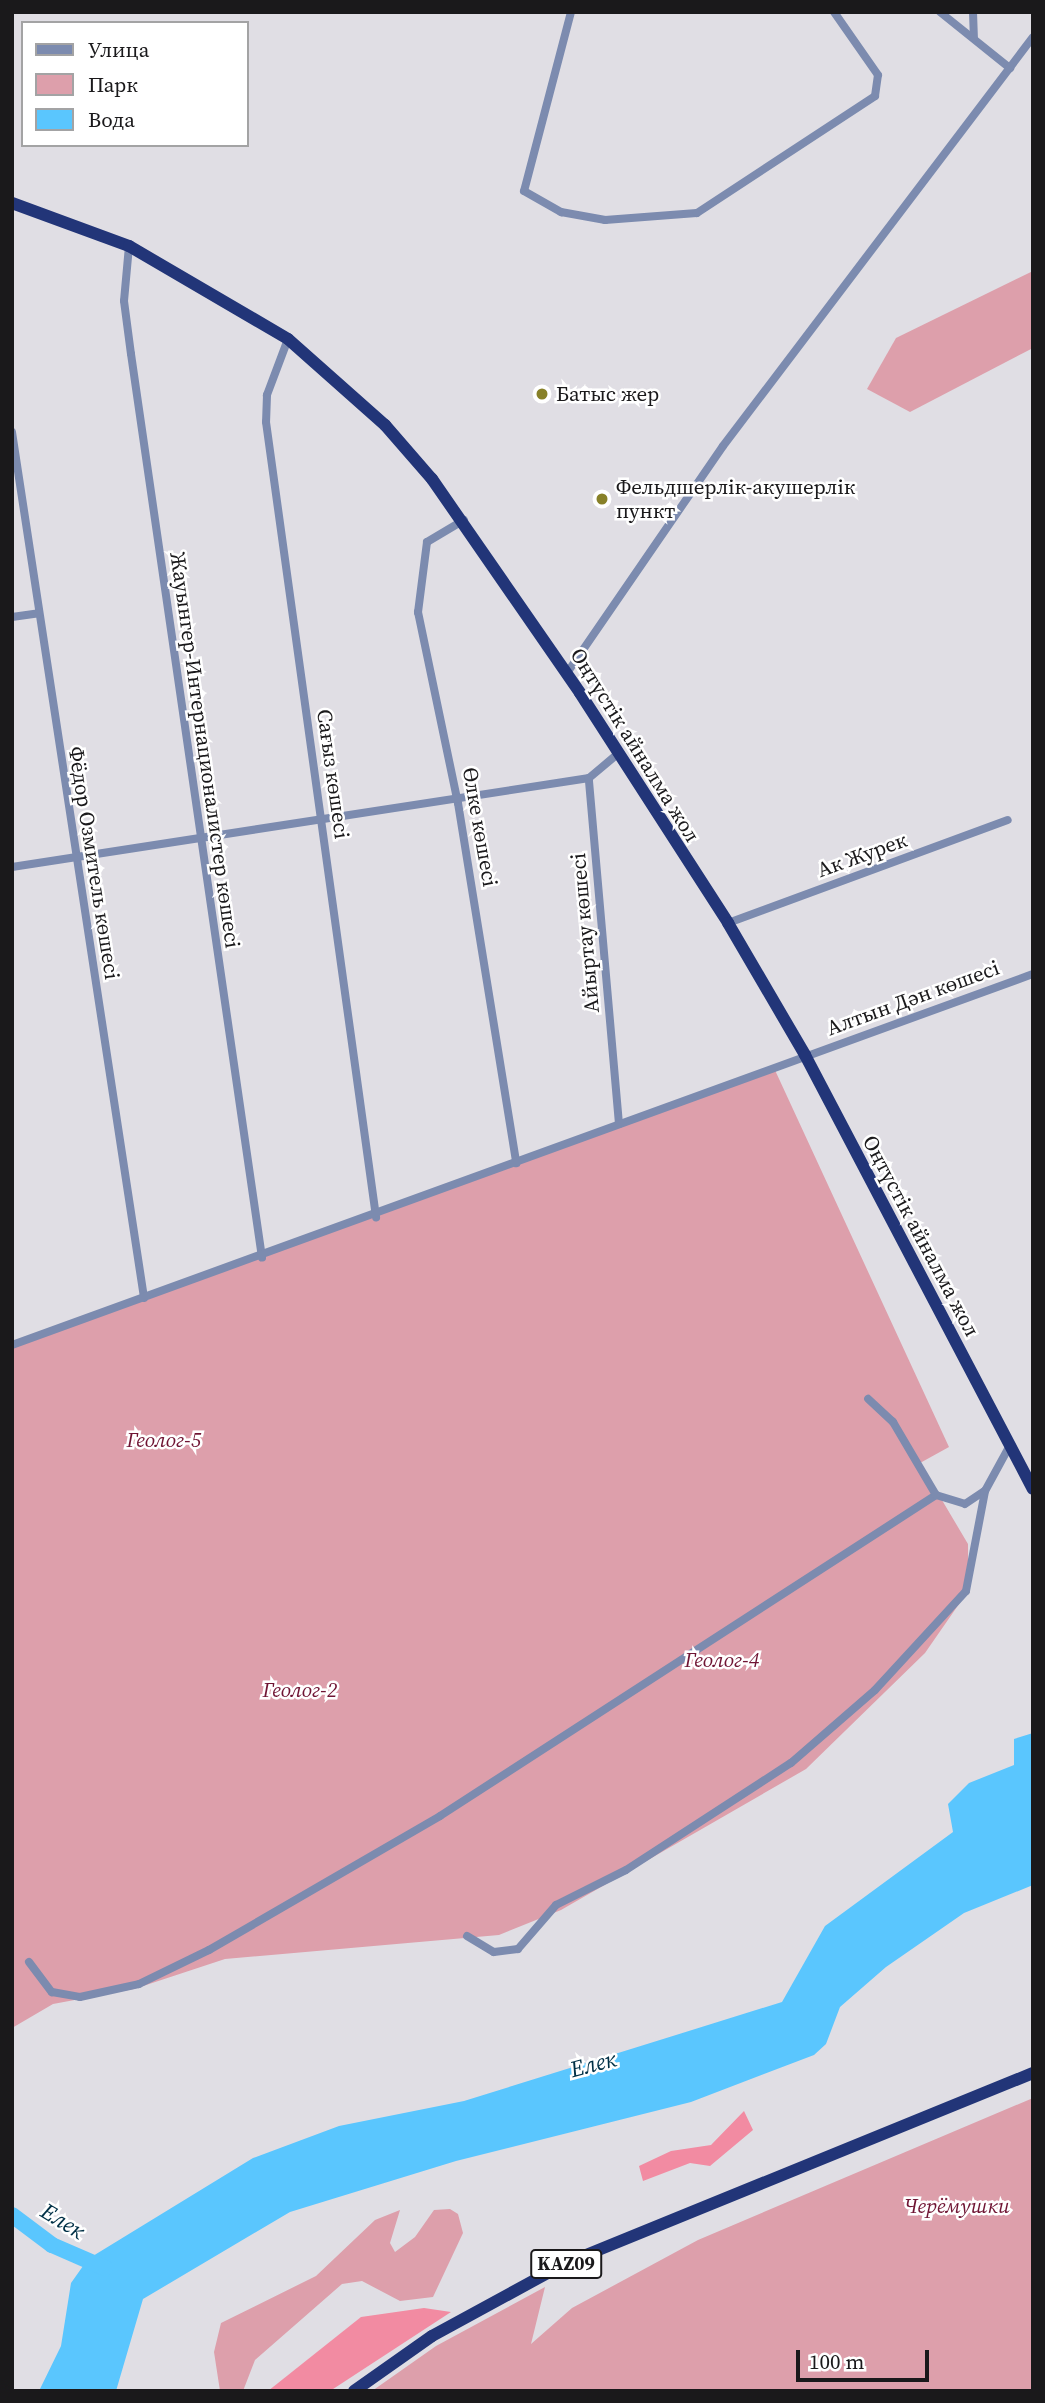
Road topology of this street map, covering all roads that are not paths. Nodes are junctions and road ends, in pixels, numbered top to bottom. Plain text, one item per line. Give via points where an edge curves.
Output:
1 (571, 12) edge
2 (834, 12) edge
3 (940, 12) edge
4 (973, 12) edge
5 (1033, 37) edge
6 (974, 38) junction
7 (1010, 68) junction
8 (12, 203) edge
9 (129, 246) junction
10 (288, 339) junction
11 (12, 432) edge
12 (23, 506) junction
13 (12, 508) edge
14 (464, 520) junction
15 (39, 613) junction
16 (12, 617) edge
17 (567, 673) junction
18 (619, 753) junction
19 (589, 778) junction
20 (458, 803) junction
21 (1008, 820) dead end
22 (323, 823) junction
23 (199, 838) junction
24 (75, 857) junction
25 (12, 867) edge
26 (728, 923) junction
27 (1033, 974) edge
28 (805, 1055) junction
29 (619, 1124) junction
30 (516, 1163) junction
31 (376, 1217) junction
32 (262, 1258) junction
33 (144, 1298) junction
34 (12, 1345) edge
35 (868, 1399) dead end
36 (1009, 1447) junction
37 (1033, 1489) edge
38 (985, 1491) junction
39 (936, 1495) junction
40 (467, 1936) dead end
41 (29, 1962) dead end
42 (1033, 2073) edge
43 (354, 2391) edge

1 - 2 street via 524,191 561,212 605,220 696,213 875,96 878,75
3 - 6 street
4 - 6 street
5 - 7 street
6 - 7 street
7 - 17 street via 723,446
8 - 9 highway, Оңтүстік айналма жол
9 - 10 highway, Оңтүстік айналма жол
9 - 23 street, Жауынгер-Интернационалистер көшесі via 124,301
10 - 14 highway, Оңтүстік айналма жол via 386,425
10 - 22 street, Сағыз көшесі via 267,395 266,422
11 - 12 street, Фёдор Озмитель көшесі
12 - 13 street
12 - 15 street, Фёдор Озмитель көшесі
14 - 17 highway, Оңтүстік айналма жол
14 - 20 street, Өлке көшесі via 427,542 417,590
15 - 16 street
15 - 24 street, Фёдор Озмитель көшесі
17 - 18 highway, Оңтүстік айналма жол
18 - 19 street
18 - 26 highway, Оңтүстік айналма жол
19 - 20 street
19 - 29 street, Айыртау көшесі
20 - 22 street
20 - 30 street, Өлке көшесі
21 - 26 street, Ак Журек
22 - 23 street
22 - 31 street, Сағыз көшесі
23 - 24 street
23 - 32 street, Жауынгер-Интернационалистер көшесі
24 - 25 street
24 - 33 street, Фёдор Озмитель көшесі
26 - 28 highway, Оңтүстік айналма жол
27 - 28 street, Алтын Дән көшесі
28 - 29 street, Алтын Дән көшесі
28 - 36 highway, Оңтүстік айналма жол
29 - 30 street, Алтын Дән көшесі
30 - 31 street, Алтын Дән көшесі
31 - 32 street, Алтын Дән көшесі
32 - 33 street, Алтын Дән көшесі
33 - 34 street, Алтын Дән көшесі
35 - 39 street via 892,1423
36 - 37 highway, Оңтүстік айналма жол
36 - 38 street
38 - 39 street via 965,1504
38 - 40 street via 966,1591 915,1649 804,1753 626,1870 556,1905 518,1949 494,1952
39 - 41 street via 440,1816 209,1950 139,1984 80,1997 52,1992
42 - 43 highway, KAZ09 via 564,2264 432,2336

